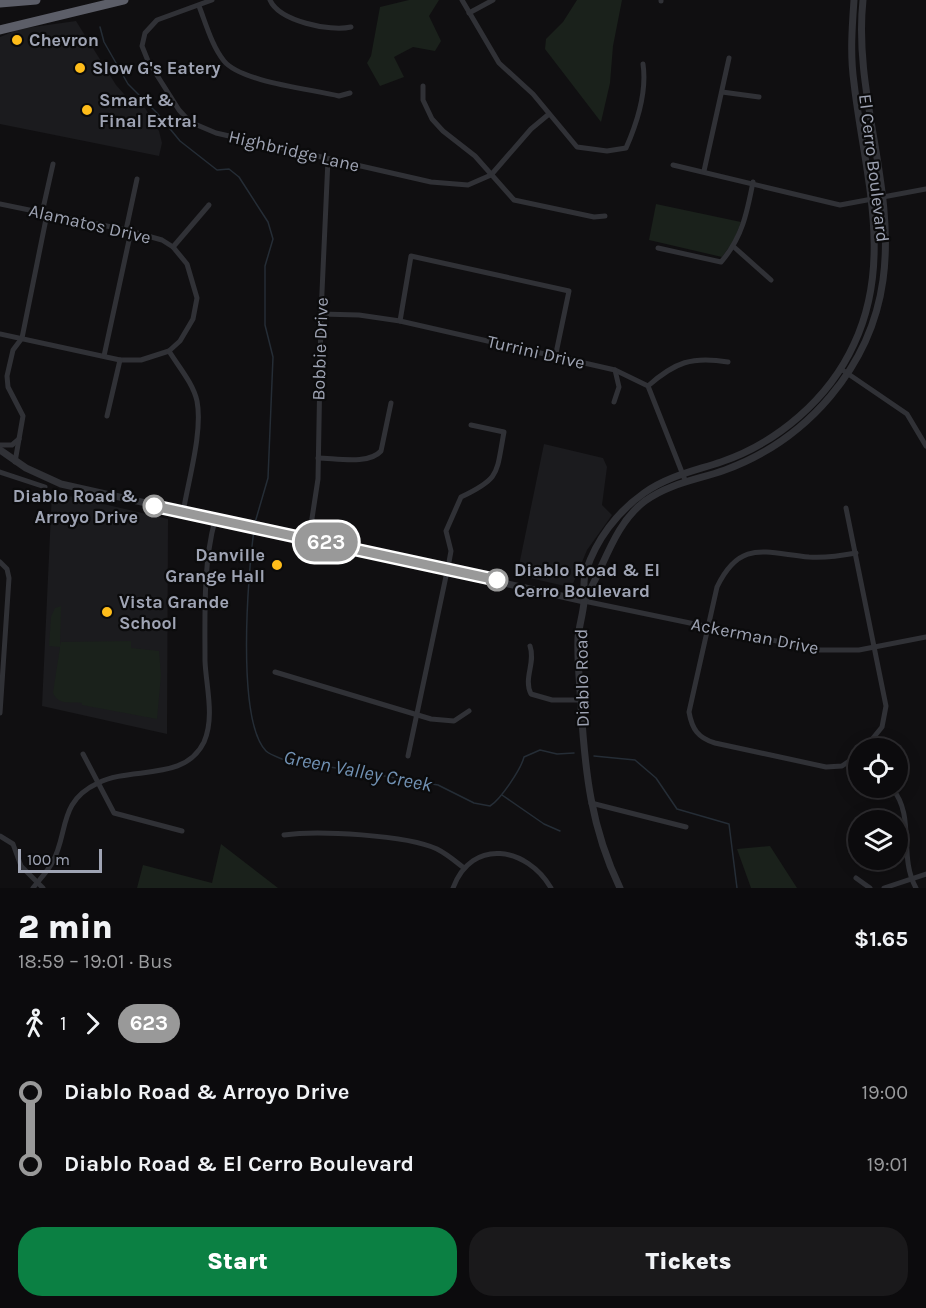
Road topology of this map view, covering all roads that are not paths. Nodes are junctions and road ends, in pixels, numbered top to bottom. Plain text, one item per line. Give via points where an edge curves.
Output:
1 (36, 0) edge
2 (124, 0) edge
3 (212, 0) edge
4 (270, 0) edge
5 (462, 0) edge
6 (493, 0) edge
7 (859, 0) edge
8 (0, 5) edge
9 (199, 6) junction
10 (468, 13) junction
11 (351, 27) dead end
12 (0, 30) edge
13 (729, 58) dead end
14 (643, 64) dead end
15 (423, 86) dead end
16 (722, 92) junction
17 (350, 93) dead end
18 (759, 97) dead end
19 (549, 114) junction
20 (328, 159) junction
21 (53, 164) dead end
22 (674, 165) dead end
23 (704, 171) junction
24 (491, 175) junction
25 (136, 179) dead end
26 (753, 182) junction
27 (926, 189) edge
28 (882, 198) junction
29 (872, 200) junction
30 (0, 204) edge
31 (209, 206) dead end
32 (45, 213) junction
33 (605, 216) dead end
34 (128, 230) junction
35 (173, 247) junction
36 (734, 247) junction
37 (658, 248) dead end
38 (771, 280) dead end
39 (321, 314) junction
40 (400, 321) junction
41 (0, 334) edge
42 (22, 338) junction
43 (169, 351) junction
44 (104, 356) junction
45 (555, 357) junction
46 (120, 360) junction
47 (728, 362) dead end
48 (615, 369) junction
49 (844, 371) junction
50 (648, 386) junction
51 (614, 402) dead end
52 (391, 403) dead end
53 (107, 416) dead end
54 (471, 425) dead end
55 (21, 438) junction
56 (0, 445) edge
57 (926, 446) edge
58 (0, 450) edge
59 (318, 458) junction
60 (15, 462) junction
61 (0, 472) edge
62 (683, 472) junction
63 (685, 480) junction
64 (45, 487) dead end
65 (846, 508) dead end
66 (183, 513) junction
67 (215, 520) junction
68 (309, 538) junction
69 (856, 553) junction
70 (0, 562) edge
71 (448, 570) junction
72 (584, 601) junction
73 (708, 627) junction
74 (926, 637) edge
75 (530, 646) dead end
76 (874, 647) junction
77 (275, 672) dead end
78 (580, 700) junction
79 (470, 711) dead end
80 (0, 713) edge
81 (417, 713) junction
82 (874, 738) edge
83 (83, 754) dead end
84 (408, 756) dead end
85 (848, 762) edge
86 (97, 783) junction
87 (898, 798) edge
88 (591, 803) junction
89 (686, 826) dead end
90 (182, 831) dead end
91 (284, 835) dead end
92 (0, 836) edge
93 (464, 868) junction
94 (926, 874) edge
95 (856, 878) dead end
96 (911, 880) junction
97 (35, 885) edge
98 (43, 888) edge
99 (453, 888) edge
100 (551, 888) edge
101 (620, 888) edge
102 (870, 888) edge
103 (884, 888) edge
104 (916, 888) edge

1 - 8 highway
2 - 12 highway
3 - 9 street, Highbridge Lane
4 - 11 street via 274,9 288,18 342,29
5 - 10 street
6 - 10 street
7 - 28 street, El Cerro Boulevard via 863,81
7 - 29 street, El Cerro Boulevard via 851,44
9 - 17 street via 218,52 232,68 250,76 339,96
9 - 20 street, Highbridge Lane via 157,20 143,39 148,62 179,110 190,122 216,133
10 - 19 street via 499,63
13 - 16 street
14 - 19 street via 645,77 626,148 607,151 577,147
15 - 24 street via 423,100 432,118
16 - 18 street
16 - 23 street
19 - 24 street
20 - 24 street, Highbridge Lane via 430,182 468,184
20 - 39 street, Bobbie Drive
21 - 32 street
22 - 23 street
23 - 26 street
24 - 33 street via 514,200
25 - 34 street
26 - 29 street via 840,205
26 - 36 street
27 - 28 street
28 - 29 street
28 - 49 street, El Cerro Boulevard via 882,282 872,324
29 - 49 street, El Cerro Boulevard via 876,251 871,294
30 - 32 street, Alamatos Drive
31 - 35 street
32 - 34 street, Alamatos Drive
32 - 42 street
34 - 35 street, Alamatos Drive
34 - 44 street
35 - 43 street, Alamatos Drive via 190,270 197,298 187,332
36 - 37 street via 720,262
36 - 38 street
39 - 40 street, Turrini Drive
39 - 59 street, Bobbie Drive
40 - 45 street, Turrini Drive
40 - 45 street via 411,256 569,291
41 - 42 street
42 - 44 street
42 - 55 street via 13,350 7,376 8,387 23,416
43 - 46 street via 141,360
43 - 66 street via 197,401
44 - 46 street
45 - 48 street, Turrini Drive
46 - 53 street
47 - 50 street via 689,360 666,370
48 - 50 street, Turrini Drive
48 - 51 street via 619,387
49 - 57 street via 907,414
49 - 62 street, El Cerro Boulevard via 782,430 721,462
49 - 63 street, El Cerro Boulevard via 829,399 788,438 724,471
50 - 62 street
52 - 59 street via 377,456
54 - 71 street via 504,432 496,474 487,484 460,497 452,513 446,531 451,551
55 - 56 street via 12,445
55 - 60 street
58 - 60 street
59 - 68 street, Bobbie Drive
60 - 66 street via 61,484
61 - 64 street
62 - 63 street
62 - 72 street, El Cerro Boulevard via 643,494 610,526 585,573
63 - 72 street, El Cerro Boulevard via 663,490 635,511 604,558
65 - 69 street
66 - 67 street
67 - 68 street
67 - 86 street via 208,564 205,661 209,713 204,740 182,764
68 - 71 street
69 - 73 street via 826,558 761,550 747,553 724,572
69 - 76 street
70 - 80 street via 8,569 9,578
71 - 72 street
71 - 81 street
72 - 73 street, Ackerman Drive
72 - 78 street, Diablo Road via 578,655
73 - 76 street, Ackerman Drive via 820,650
73 - 85 street via 689,712 691,724 704,740 826,767
74 - 76 street, Ackerman Drive
75 - 78 street via 531,694 552,700
76 - 82 street via 886,706 882,727
77 - 81 street
78 - 88 street, Diablo Road
79 - 81 street via 454,721
81 - 84 street
83 - 86 street
86 - 90 street via 114,813
86 - 97 street via 72,805 53,862
87 - 96 street via 903,805
88 - 89 street
88 - 101 street, Diablo Road via 601,843
91 - 93 street via 321,832 412,842 437,849
92 - 97 street via 12,844
93 - 99 street
93 - 100 street via 493,853 518,856 531,863
94 - 96 street
95 - 102 street
96 - 103 street
96 - 104 street
97 - 98 street

